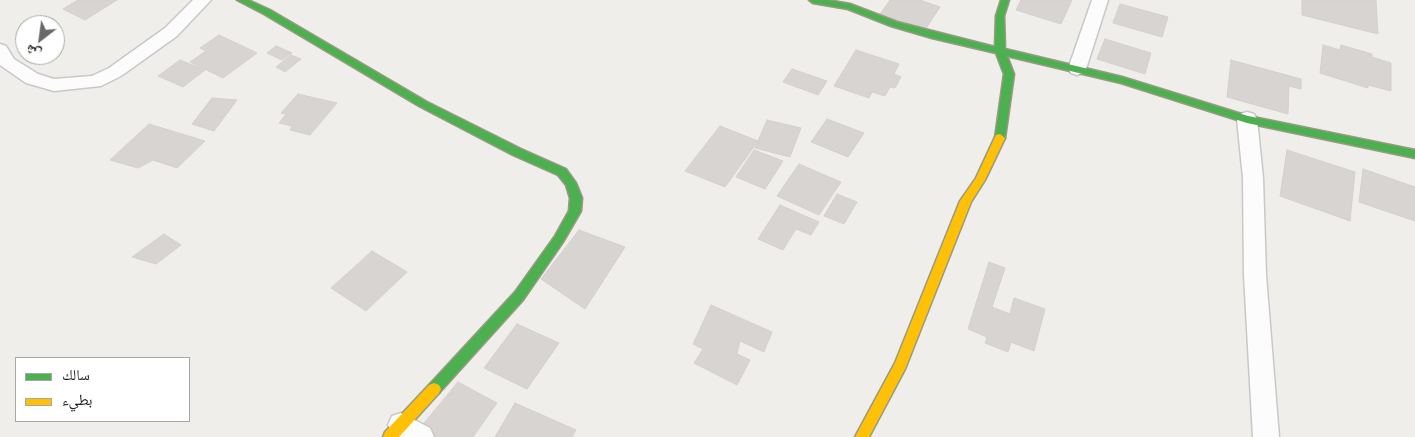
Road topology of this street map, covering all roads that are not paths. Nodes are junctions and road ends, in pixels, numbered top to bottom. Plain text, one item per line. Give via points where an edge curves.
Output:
1 (203, 0) edge
2 (241, 0) edge
3 (814, 0) edge
4 (1005, 0) edge
5 (1100, 0) edge
6 (0, 50) edge
7 (1000, 51) junction
8 (1077, 69) junction
9 (1247, 119) junction
10 (1415, 154) edge
11 (404, 433) edge
12 (862, 437) edge
13 (1266, 437) edge

1 - 6 street via 171,32 115,72 95,82 54,85 32,79 8,63
2 - 11 street via 423,104 562,172 572,184 575,211 559,239 519,296
3 - 7 street via 850,7 894,24
4 - 7 street via 1000,16
5 - 8 street
7 - 8 street
7 - 12 street via 1009,74 1001,136 966,201 900,365
8 - 9 street
9 - 10 street
9 - 13 street

